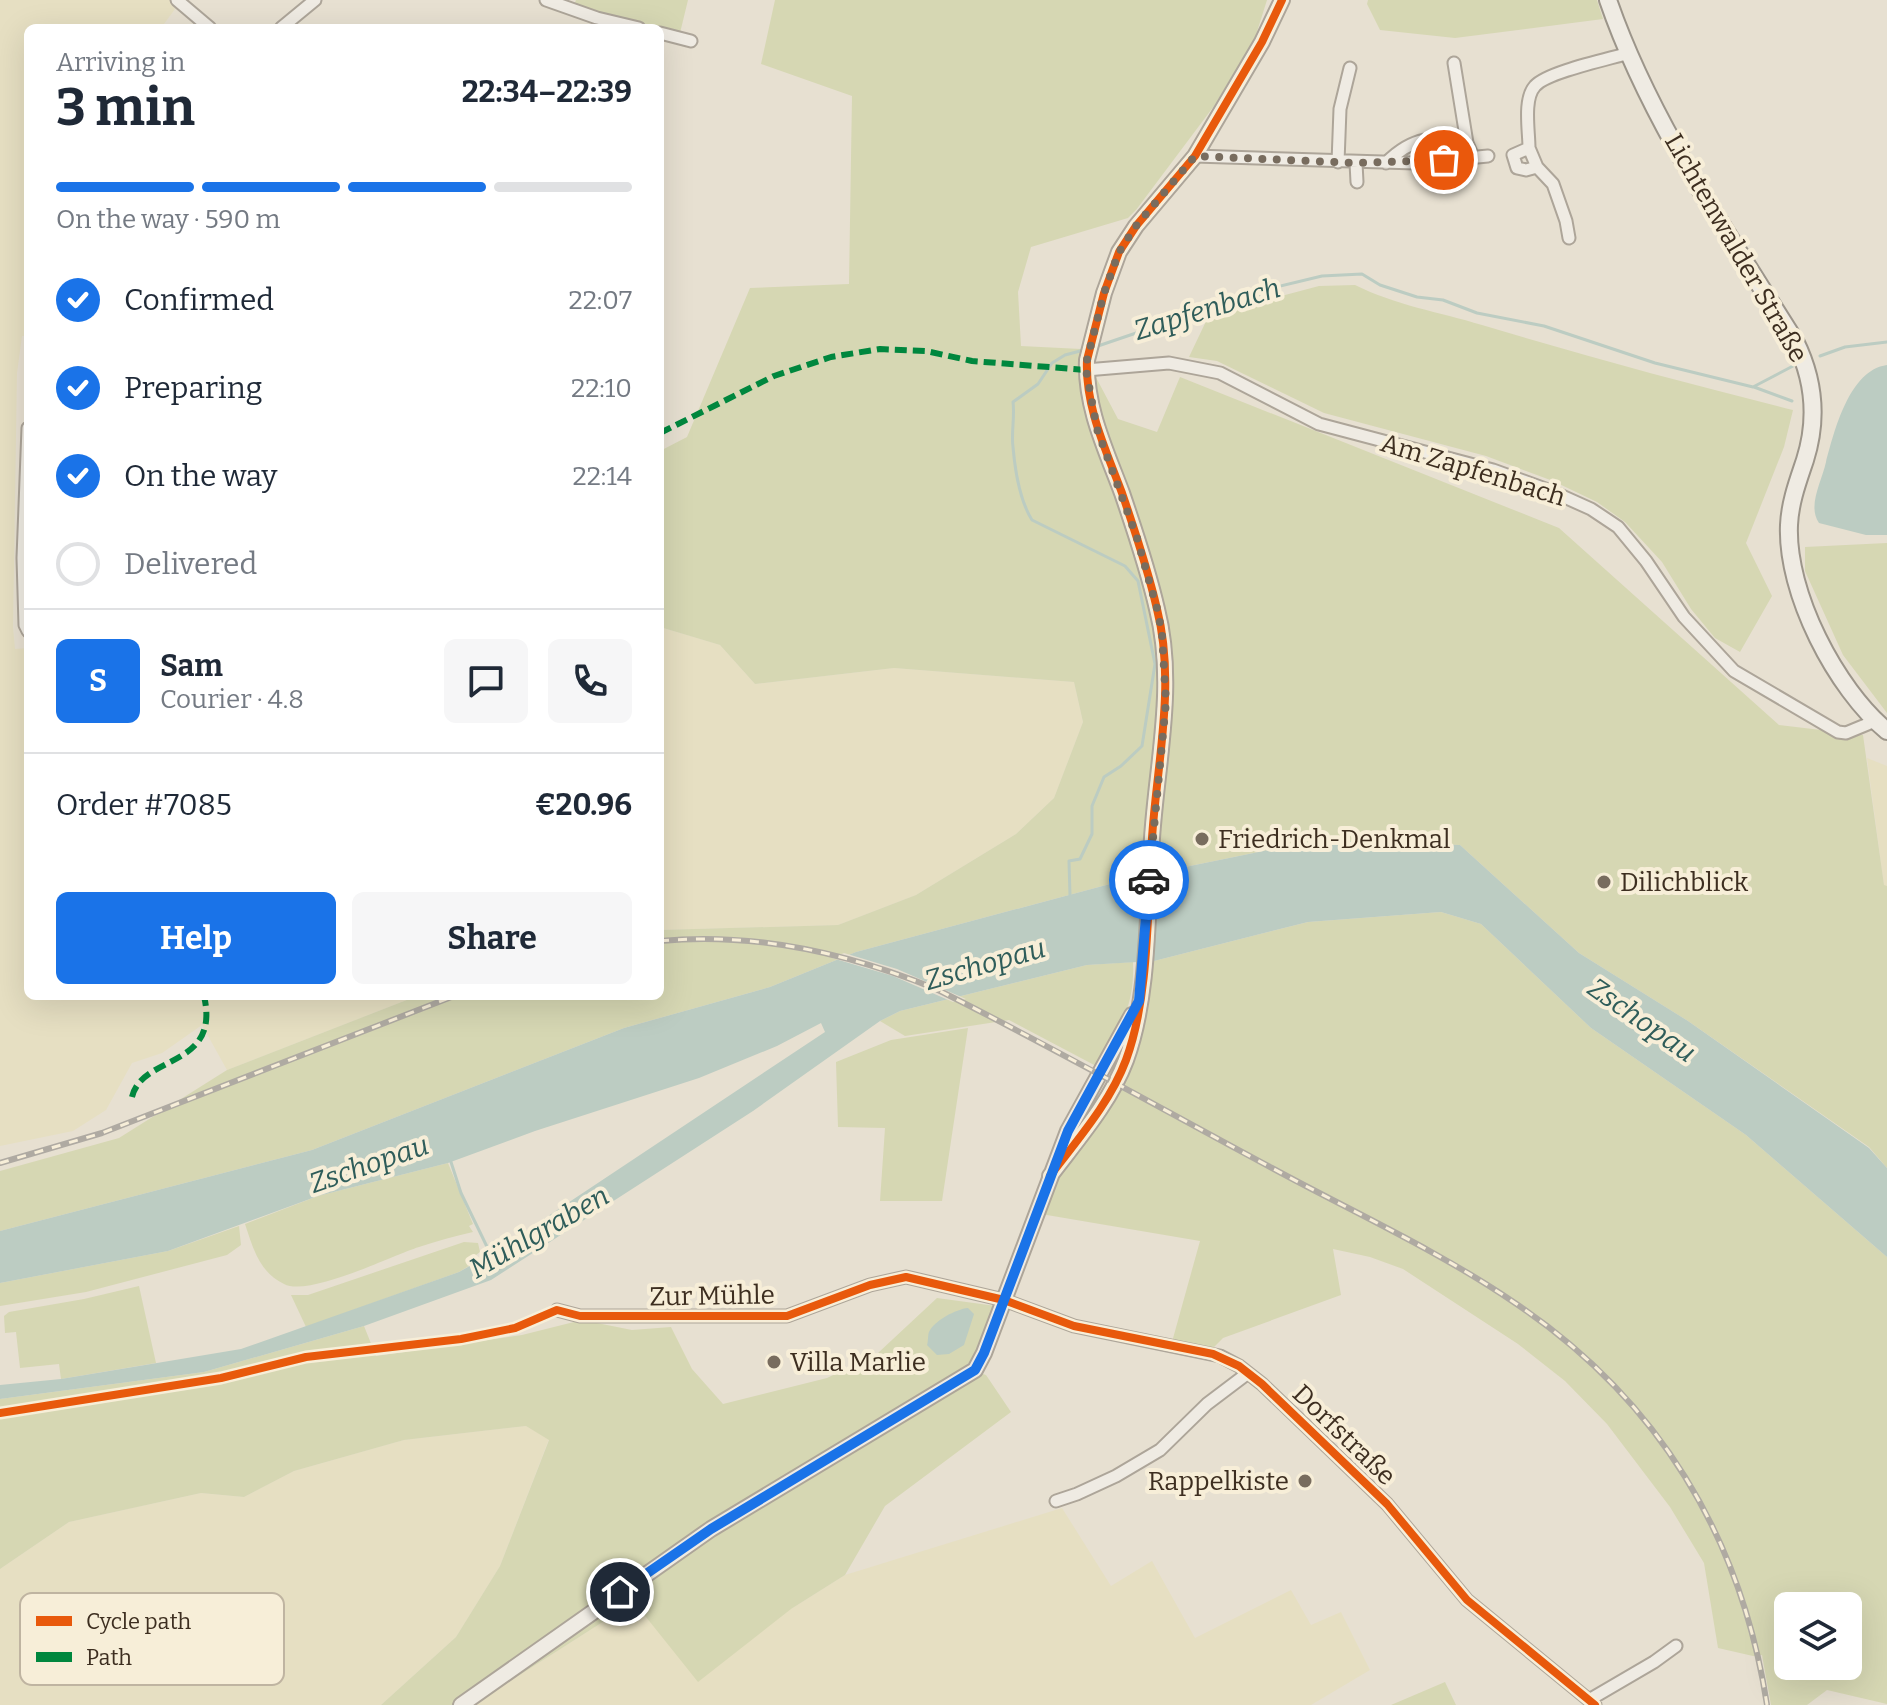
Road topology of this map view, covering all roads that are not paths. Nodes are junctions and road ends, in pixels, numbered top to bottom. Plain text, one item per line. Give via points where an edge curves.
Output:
1 (177, 0) edge
2 (315, 0) edge
3 (546, 0) edge
4 (1282, 0) edge
5 (1608, 0) edge
6 (205, 24) edge
7 (286, 24) edge
8 (622, 24) edge
9 (664, 34) edge
10 (691, 41) dead end
11 (1629, 53) junction
12 (1454, 63) dead end
13 (1350, 68) dead end
14 (1529, 148) junction
15 (1471, 152) junction
16 (1195, 156) junction
17 (1488, 156) dead end
18 (1338, 162) junction
19 (1356, 163) junction
20 (1386, 163) junction
21 (1537, 167) junction
22 (1357, 182) dead end
23 (1569, 238) dead end
24 (1087, 365) junction
25 (24, 532) edge
26 (24, 592) edge
27 (1881, 726) edge
28 (1004, 1300) junction
29 (557, 1310) dead end
30 (1248, 1373) junction
31 (1056, 1501) dead end
32 (1676, 1646) dead end
33 (1592, 1703) edge
34 (461, 1705) edge

1 - 6 street
2 - 7 street
3 - 8 street
4 - 16 street
5 - 11 main road, Lichtenwalder Straße
9 - 10 street
11 - 14 street via 1548,77 1534,87
11 - 27 main road, Lichtenwalder Straße via 1678,151 1807,368 1812,427 1789,525 1793,574 1823,646
12 - 15 street
13 - 18 street via 1340,109
14 - 21 street
14 - 21 street via 1513,155 1514,163 1526,170
15 - 17 street
15 - 20 street
15 - 20 street via 1442,140 1413,141
16 - 18 street
16 - 24 street via 1119,252
18 - 19 street
19 - 20 street
19 - 22 street
21 - 23 street via 1553,184
24 - 27 street, Am Zapfenbach via 1169,363 1220,373 1319,424 1493,470 1591,509 1618,527 1684,617 1734,671 1838,732
24 - 28 street via 1097,429 1137,538 1162,634 1166,702 1142,976 1139,1001 1068,1131
25 - 26 street
28 - 29 street, Zur Mühle via 906,1277 787,1316 595,1317
28 - 30 street, Dorfstraße via 1074,1326 1213,1354
28 - 34 street via 979,1365 969,1376 711,1529
30 - 31 street via 1160,1450
30 - 33 street, Dorfstraße via 1387,1504 1467,1600
32 - 33 street, Dorfstraße

